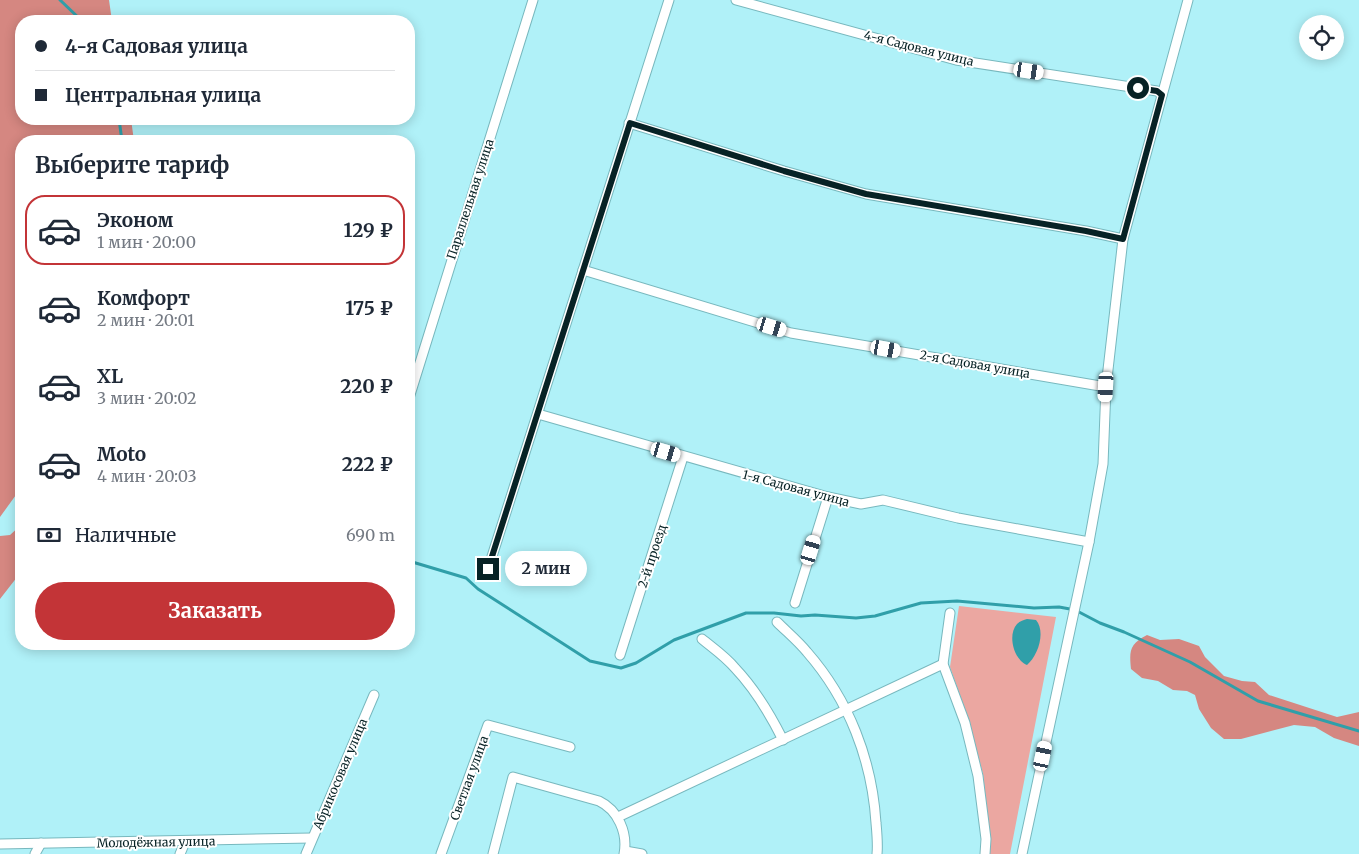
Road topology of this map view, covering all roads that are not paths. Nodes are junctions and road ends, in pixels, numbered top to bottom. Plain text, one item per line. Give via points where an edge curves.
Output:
1 (533, 0) edge
2 (669, 0) edge
3 (736, 0) edge
4 (1188, 0) edge
5 (1162, 95) junction
6 (630, 123) junction
7 (1123, 239) junction
8 (583, 270) junction
9 (415, 379) edge
10 (1106, 387) junction
11 (538, 414) junction
12 (683, 457) junction
13 (828, 498) junction
14 (1089, 542) junction
15 (488, 569) dead end
16 (795, 603) dead end
17 (950, 613) dead end
18 (777, 622) dead end
19 (702, 639) dead end
20 (620, 655) dead end
21 (943, 664) junction
22 (374, 695) dead end
23 (847, 710) junction
24 (783, 740) junction
25 (570, 747) dead end
26 (618, 817) junction
27 (312, 838) junction
28 (185, 842) junction
29 (41, 843) junction
30 (0, 844) edge
31 (624, 853) edge
32 (35, 854) edge
33 (180, 854) edge
34 (306, 854) edge
35 (441, 854) edge
36 (493, 854) edge
37 (642, 854) edge
38 (877, 854) edge
39 (985, 854) edge
40 (1022, 854) edge

1 - 9 street, Параллельная улица
2 - 6 street
3 - 5 street, 4-я Садовая улица via 956,60 1157,91
4 - 5 street
5 - 7 street
6 - 7 street via 866,194
6 - 8 street
7 - 10 street
8 - 10 street, 2-я Садовая улица via 791,333
8 - 11 street
10 - 14 street via 1103,464
11 - 12 street, 1-я Садовая улица
11 - 15 street
12 - 13 street, 1-я Садовая улица
12 - 20 street, 2-й проезд
13 - 14 street, 1-я Садовая улица via 861,504 883,500 958,518
13 - 16 street
14 - 40 street
17 - 21 street
18 - 23 street via 807,651
19 - 24 street via 734,666 760,698
21 - 23 street
21 - 39 street via 965,723 978,776
22 - 27 street, Абрикосовая улица
23 - 24 street
23 - 38 street via 864,752 874,795
24 - 26 street
25 - 35 street, Светлая улица via 488,725
26 - 31 street via 624,833
26 - 36 street via 608,805 599,801 513,777
27 - 28 street, Молодёжная улица
27 - 34 street, Абрикосовая улица
28 - 29 street, Молодёжная улица
28 - 33 street
29 - 30 street, Молодёжная улица
29 - 32 street
31 - 37 street

